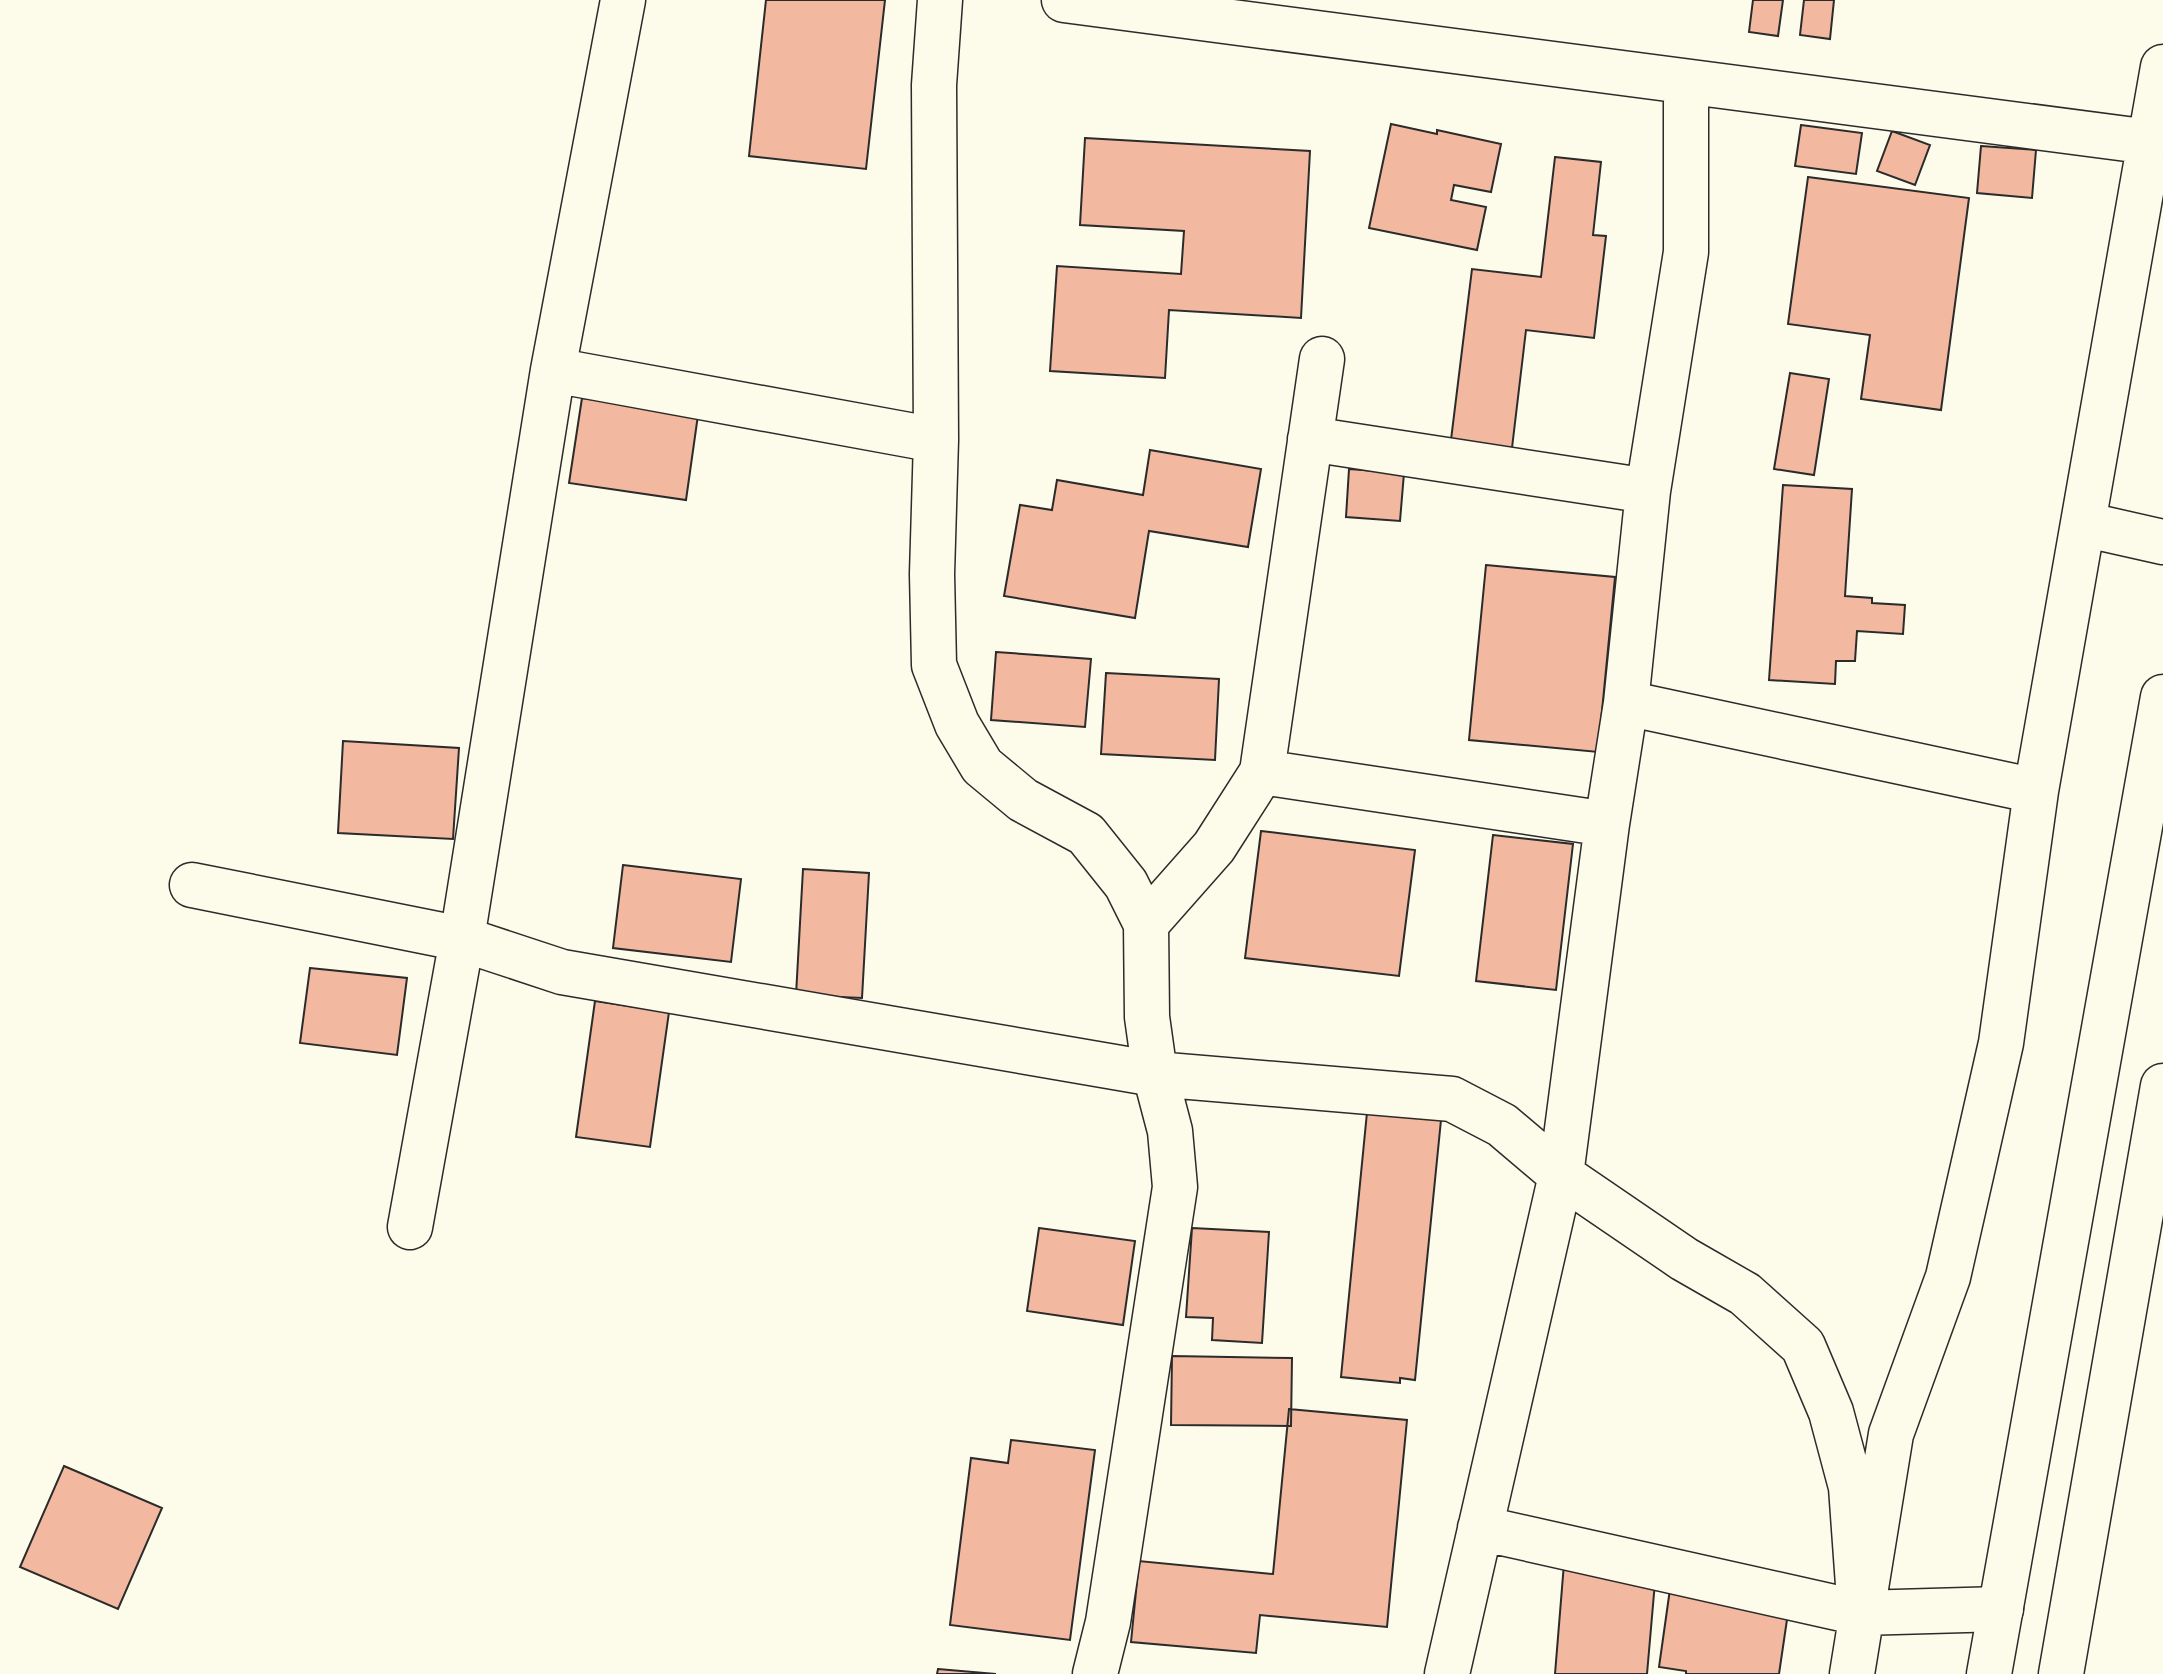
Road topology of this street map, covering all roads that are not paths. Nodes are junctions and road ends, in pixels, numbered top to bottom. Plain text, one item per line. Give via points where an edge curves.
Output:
1 (623, 0) edge
2 (940, 0) edge
3 (1064, 0) edge
4 (2163, 67) edge
5 (1686, 82) junction
6 (2150, 142) junction
7 (1322, 359) dead end
8 (553, 370) junction
9 (1310, 439) junction
10 (936, 440) junction
11 (1648, 491) junction
12 (2083, 524) junction
13 (2163, 542) edge
14 (2163, 697) edge
15 (1626, 703) junction
16 (1262, 772) junction
17 (2036, 791) junction
18 (1607, 824) junction
19 (192, 885) dead end
20 (1146, 924) junction
21 (462, 939) junction
22 (1155, 1074) junction
23 (2163, 1086) edge
24 (1561, 1175) junction
25 (410, 1227) dead end
26 (2150, 1244) edge
27 (1480, 1528) junction
28 (2001, 1609) junction
29 (1860, 1613) junction
30 (1095, 1674) edge
31 (1447, 1674) edge
32 (1852, 1674) edge
33 (1989, 1674) edge
34 (2061, 1674) edge

1 - 8 main road
2 - 10 main road via 934,85
3 - 5 main road
4 - 6 main road
5 - 6 main road
5 - 11 main road via 1686,252
6 - 12 main road
7 - 9 main road
8 - 10 main road
8 - 21 main road
9 - 11 main road
9 - 16 main road
10 - 20 main road via 934,665 957,724 982,766 1023,800 1086,834 1126,884
11 - 15 main road
12 - 13 main road
12 - 17 main road
14 - 28 main road
15 - 17 main road
15 - 18 main road
16 - 18 main road
16 - 20 main road via 1214,847
17 - 29 main road via 2001,1043 1948,1277 1891,1434
18 - 24 main road
19 - 21 main road
20 - 22 main road via 1147,1017
21 - 22 main road via 562,972
21 - 25 main road
22 - 24 main road via 1452,1099 1502,1125
22 - 30 main road via 1170,1131 1175,1187 1108,1622
23 - 26 main road
24 - 27 main road
24 - 29 main road via 1745,1294 1803,1346 1831,1412 1851,1487
26 - 34 main road
27 - 29 main road
27 - 31 main road
28 - 29 main road
28 - 33 main road
29 - 32 main road

